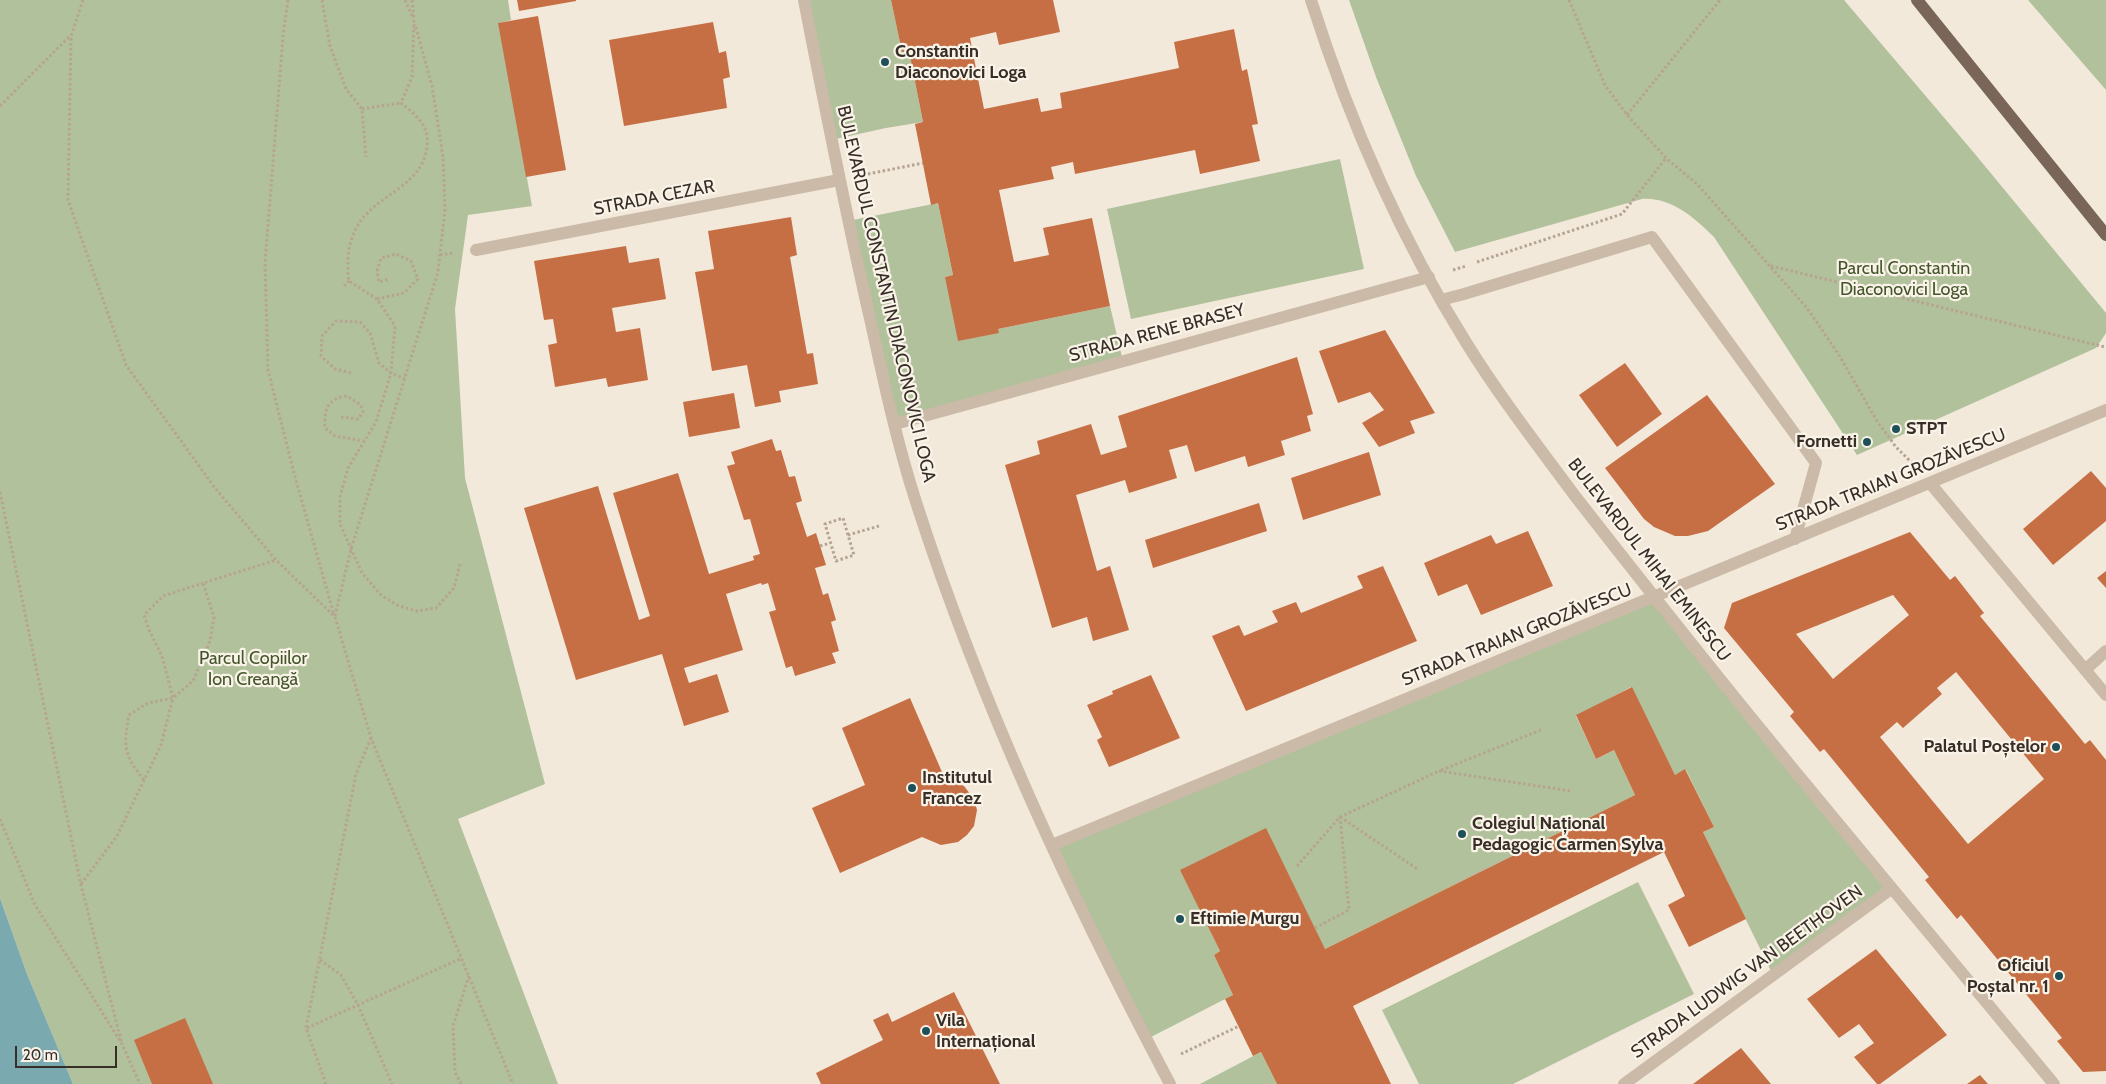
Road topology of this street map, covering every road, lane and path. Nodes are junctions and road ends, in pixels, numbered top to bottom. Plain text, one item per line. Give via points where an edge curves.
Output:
1 (83, 0) edge
2 (288, 0) edge
3 (322, 0) edge
4 (404, 0) edge
5 (412, 0) edge
6 (804, 0) edge
7 (1310, 0) edge
8 (1569, 0) edge
9 (1720, 0) edge
10 (1917, 0) edge
11 (414, 19) junction
12 (70, 36) junction
13 (401, 103) junction
14 (0, 106) edge
15 (362, 108) junction
16 (1627, 115) junction
17 (366, 157) dead end
18 (1666, 158) junction
19 (923, 163) dead end
20 (838, 180) junction
21 (2106, 235) edge
22 (476, 250) dead end
23 (1769, 266) junction
24 (1429, 276) junction
25 (389, 279) dead end
26 (349, 281) junction
27 (344, 286) dead end
28 (377, 300) junction
29 (1441, 300) junction
30 (2105, 347) edge
31 (351, 373) dead end
32 (391, 373) junction
33 (405, 379) junction
34 (2106, 410) edge
35 (341, 417) dead end
36 (895, 424) junction
37 (365, 441) junction
38 (1930, 483) junction
39 (0, 492) edge
40 (879, 526) dead end
41 (848, 535) junction
42 (1795, 539) junction
43 (830, 542) junction
44 (820, 546) dead end
45 (351, 549) junction
46 (276, 560) junction
47 (460, 564) dead end
48 (203, 583) junction
49 (1653, 597) junction
50 (335, 617) junction
51 (2106, 651) edge
52 (2085, 670) junction
53 (2106, 695) edge
54 (173, 698) junction
55 (1541, 730) dead end
56 (371, 738) junction
57 (1439, 772) junction
58 (144, 780) junction
59 (1571, 791) dead end
60 (1340, 817) junction
61 (0, 819) edge
62 (1052, 846) junction
63 (1296, 866) dead end
64 (1419, 870) dead end
65 (81, 885) junction
66 (1891, 889) junction
67 (1315, 928) dead end
68 (462, 958) junction
69 (320, 960) junction
70 (470, 976) junction
71 (358, 1005) junction
72 (1239, 1026) dead end
73 (306, 1028) junction
74 (122, 1044) junction
75 (1160, 1064) junction
76 (140, 1084) edge
77 (326, 1084) edge
78 (392, 1084) edge
79 (461, 1084) edge
80 (513, 1084) edge
81 (1170, 1084) edge
82 (1624, 1084) edge
83 (2054, 1084) edge

1 - 12 path
2 - 50 path via 282,36 265,263 268,370
3 - 15 path via 330,46 346,89
4 - 11 path
5 - 11 path
6 - 20 street, BULEVARDUL CONSTANTIN DIACONOVICI LOGA
7 - 24 street, BULEVARDUL MIHAI EMINESCU via 1349,108 1389,200
8 - 16 path via 1604,85
9 - 16 path
10 - 21 main road
11 - 13 path via 412,77
11 - 33 path via 432,86 443,157 445,209 438,272
12 - 14 path
12 - 46 path via 68,200 126,364 215,488
13 - 15 path
13 - 26 path via 416,114 425,127 426,157 412,179 378,203 358,224 349,247
15 - 17 path
16 - 18 path
18 - 23 path via 1697,184
18 - 24 path via 1622,214
19 - 20 path
20 - 22 street, STRADA CEZAR
20 - 36 street, BULEVARDUL CONSTANTIN DIACONOVICI LOGA
23 - 30 path
23 - 38 path via 1807,308 1896,447
24 - 29 street, BULEVARDUL MIHAI EMINESCU
24 - 36 street, STRADA RENE BRASEY
25 - 28 path via 379,282 376,271 381,258 396,254 411,261 418,279 404,293
26 - 27 path
26 - 28 path
28 - 32 path via 396,326
29 - 42 street via 1652,237 1816,463
29 - 49 street, BULEVARDUL MIHAI EMINESCU via 1502,396
31 - 32 path via 335,369 321,356 322,336 336,321 360,322 370,333 379,363
32 - 33 path
32 - 37 path via 376,422
33 - 45 path
34 - 38 street, STRADA TRAIAN GROZĂVESCU
35 - 37 path via 358,419 363,412 361,405 347,396 336,398 324,414 325,428 335,436
36 - 62 street, BULEVARDUL CONSTANTIN DIACONOVICI LOGA via 915,500 968,651
37 - 45 path via 348,468 340,497 340,524
38 - 42 street, STRADA TRAIAN GROZĂVESCU
38 - 52 street
39 - 65 path
40 - 41 path
41 - 43 path via 844,518 825,524
41 - 43 path via 854,555 836,561
42 - 49 street, STRADA TRAIAN GROZĂVESCU
43 - 44 path
45 - 47 path via 362,573 381,595 417,612 436,608 454,588
45 - 50 path
46 - 48 path
46 - 50 path
48 - 54 path via 214,617 210,641 193,681
48 - 54 path via 163,596 144,614 162,656
49 - 62 street, STRADA TRAIAN GROZĂVESCU
49 - 66 street, BULEVARDUL MIHAI EMINESCU
50 - 56 path
51 - 52 street
52 - 53 street
54 - 58 path via 161,745
54 - 58 path via 148,703 129,715 124,739 129,762
55 - 57 path
56 - 68 path
56 - 69 path via 356,774
57 - 59 path
57 - 60 path
58 - 65 path via 117,836
60 - 63 path
60 - 64 path
60 - 67 path via 1349,910
61 - 74 path via 35,905
62 - 75 street, BULEVARDUL CONSTANTIN DIACONOVICI LOGA via 1105,959
65 - 74 path
66 - 82 street, STRADA LUDWIG VAN BEETHOVEN
66 - 83 street, BULEVARDUL MIHAI EMINESCU
68 - 70 path
68 - 71 path
69 - 71 path via 341,975
69 - 73 path
70 - 79 path via 453,1026 455,1072
70 - 80 path
71 - 73 path
71 - 78 path
72 - 75 path
73 - 77 path
74 - 76 path
75 - 81 street, BULEVARDUL CONSTANTIN DIACONOVICI LOGA

